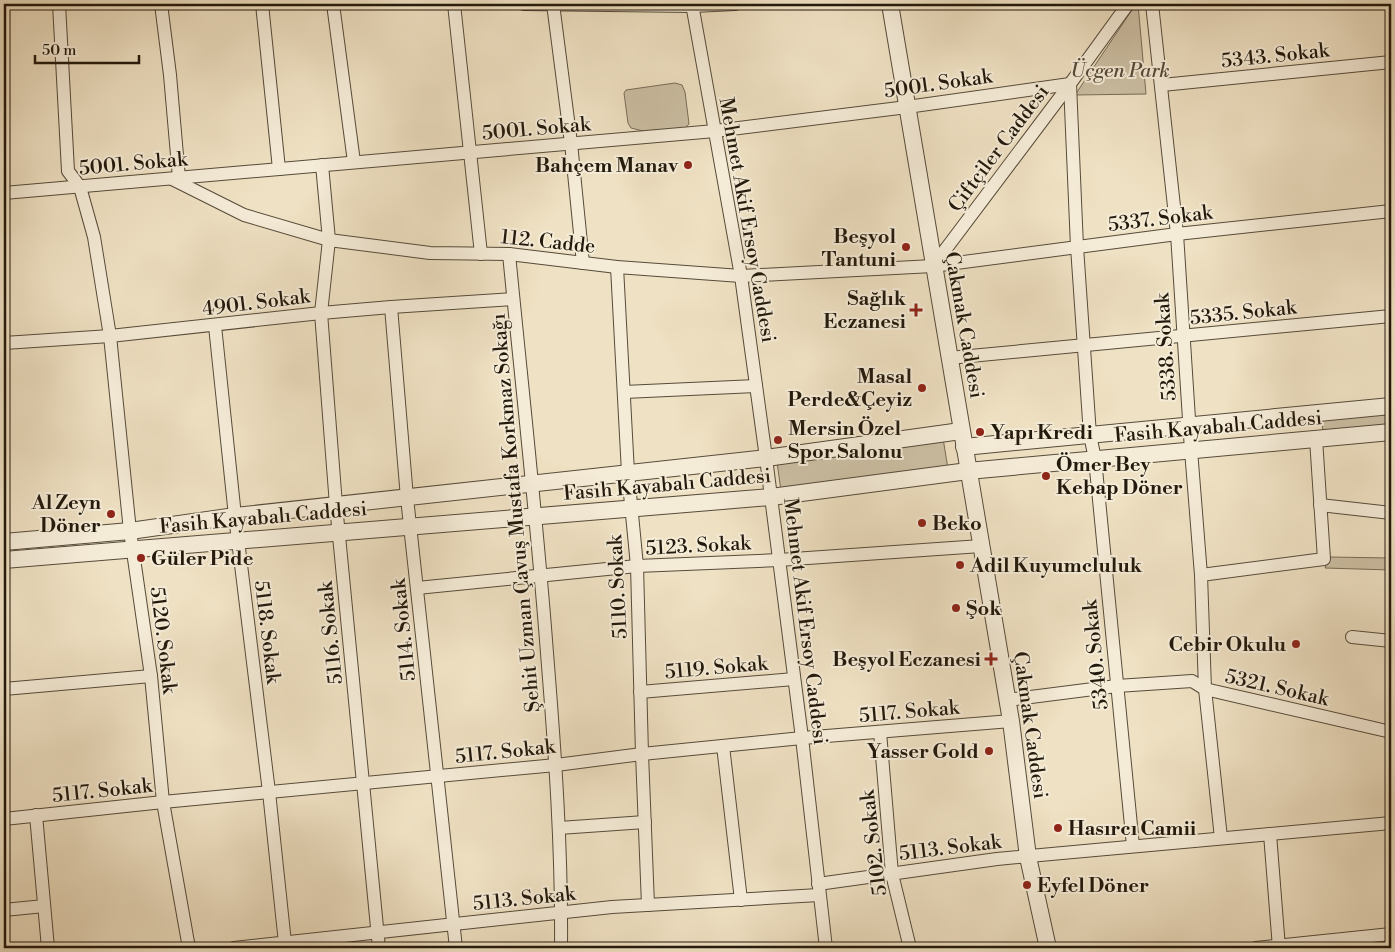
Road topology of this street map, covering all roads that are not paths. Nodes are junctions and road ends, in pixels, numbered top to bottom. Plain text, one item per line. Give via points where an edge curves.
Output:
1 (59, 4) edge
2 (161, 4) edge
3 (262, 4) edge
4 (333, 4) edge
5 (454, 4) edge
6 (524, 4) edge
7 (553, 4) edge
8 (735, 4) edge
9 (890, 4) edge
10 (1128, 4) edge
11 (1152, 4) edge
12 (692, 5) edge
13 (1391, 62) edge
14 (1070, 84) junction
15 (1162, 85) junction
16 (907, 106) junction
17 (715, 130) junction
18 (571, 143) junction
19 (470, 152) junction
20 (354, 162) junction
21 (322, 165) junction
22 (279, 169) junction
23 (175, 178) junction
24 (80, 187) junction
25 (4, 193) edge
26 (1391, 211) edge
27 (1177, 234) junction
28 (329, 240) junction
29 (1078, 247) junction
30 (481, 254) junction
31 (509, 254) junction
32 (583, 263) junction
33 (933, 266) junction
34 (616, 267) junction
35 (741, 276) junction
36 (513, 299) junction
37 (391, 307) junction
38 (322, 313) junction
39 (1391, 316) edge
40 (215, 326) junction
41 (110, 336) junction
42 (1183, 337) junction
43 (4, 343) edge
44 (1084, 346) junction
45 (949, 358) junction
46 (756, 386) junction
47 (624, 392) junction
48 (1391, 406) edge
49 (1189, 425) junction
50 (961, 431) junction
51 (1391, 432) edge
52 (1090, 435) junction
53 (1316, 439) junction
54 (964, 447) junction
55 (1191, 450) junction
56 (766, 458) junction
57 (1095, 459) junction
58 (968, 471) junction
59 (628, 473) junction
60 (532, 484) junction
61 (771, 497) junction
62 (407, 498) junction
63 (336, 505) junction
64 (1320, 505) junction
65 (632, 508) junction
66 (1391, 513) edge
67 (235, 516) junction
68 (535, 516) junction
69 (410, 526) junction
70 (130, 531) junction
71 (339, 532) junction
72 (238, 540) junction
73 (4, 542) edge
74 (981, 546) junction
75 (133, 549) junction
76 (4, 560) edge
77 (779, 560) junction
78 (637, 566) junction
79 (1200, 575) junction
80 (541, 576) junction
81 (417, 588) junction
82 (1352, 637) dead end
83 (1391, 641) edge
84 (151, 676) junction
85 (794, 679) junction
86 (1117, 686) junction
87 (4, 689) edge
88 (1205, 689) junction
89 (640, 692) junction
90 (1007, 700) junction
91 (1011, 721) junction
92 (880, 732) junction
93 (1391, 732) edge
94 (802, 738) junction
95 (723, 746) junction
96 (642, 754) junction
97 (556, 765) junction
98 (438, 776) junction
99 (363, 783) junction
100 (269, 792) junction
101 (162, 802) junction
102 (36, 815) junction
103 (4, 819) edge
104 (645, 822) junction
105 (1391, 823) edge
106 (558, 828) junction
107 (1270, 834) junction
108 (1221, 838) junction
109 (1134, 846) junction
110 (1028, 857) junction
111 (892, 874) junction
112 (819, 890) junction
113 (740, 900) junction
114 (648, 905) junction
115 (44, 906) junction
116 (4, 910) edge
117 (562, 913) junction
118 (454, 925) junction
119 (377, 934) junction
120 (1391, 934) edge
121 (285, 943) junction
122 (1278, 947) edge
123 (48, 948) edge
124 (189, 948) edge
125 (234, 948) edge
126 (379, 948) edge
127 (456, 948) edge
128 (561, 948) edge
129 (826, 948) edge
130 (910, 948) edge
131 (1048, 948) edge
132 (1256, 948) edge

1 - 24 street, 5120. Sokak via 68,170
2 - 23 street via 170,75
3 - 22 street
4 - 20 street
5 - 19 street
6 - 7 street
7 - 12 street
7 - 18 street
8 - 12 street
9 - 16 street, Çakmak Caddesi
10 - 14 street, Çiftçiler Caddesi
11 - 15 street, 5338. Sokak
12 - 17 street, Mehmet Akif Ersoy Caddesi
13 - 15 street, 5343. Sokak
14 - 16 street, 5001. Sokak
14 - 29 street, 5340. Sokak
14 - 33 street, Çiftçiler Caddesi
15 - 27 street, 5338. Sokak
16 - 17 street, 5001. Sokak
16 - 33 street, Çakmak Caddesi
17 - 18 street, 5001. Sokak
17 - 35 street, Mehmet Akif Ersoy Caddesi
18 - 19 street, 5001. Sokak
18 - 32 street
19 - 20 street, 5001. Sokak
19 - 30 street
20 - 21 street, 5001. Sokak
21 - 22 street, 5001. Sokak
21 - 28 street, 5116. Sokak
22 - 23 street, 5001. Sokak
23 - 24 street, 5001. Sokak
23 - 28 street, 112. Cadde via 244,215
24 - 25 street, 5001. Sokak
24 - 41 street, 5120. Sokak via 94,237
26 - 27 street, 5337. Sokak
27 - 29 street, 5337. Sokak
27 - 42 street, 5338. Sokak
28 - 30 street, 112. Cadde via 430,252
28 - 38 street, 5116. Sokak
29 - 33 street, 5337. Sokak
29 - 44 street, 5340. Sokak
30 - 31 street, 112. Cadde
31 - 32 street, 112. Cadde
31 - 36 street, Şehit Uzman Çavuş Mustafa Korkmaz Sokağı
32 - 34 street, 112. Cadde
33 - 35 street, 112. Cadde
33 - 45 street, Çakmak Caddesi
34 - 35 street, 112. Cadde
34 - 47 street, 5110. Sokak
35 - 46 street, Mehmet Akif Ersoy Caddesi
36 - 37 street, 4901. Sokak
36 - 60 street, Şehit Uzman Çavuş Mustafa Korkmaz Sokağı
37 - 38 street, 4901. Sokak
37 - 62 street, 5114. Sokak
38 - 40 street, 4901. Sokak
38 - 63 street, 5116. Sokak
39 - 42 street, 5335. Sokak
40 - 41 street, 4901. Sokak
40 - 67 street, 5118. Sokak
41 - 43 street, 4901. Sokak
41 - 70 street, 5120. Sokak
42 - 44 street, 5335. Sokak
42 - 49 street, 5338. Sokak
44 - 45 street, 5335. Sokak
44 - 52 street, 5340. Sokak
45 - 50 street, Çakmak Caddesi
46 - 47 street
46 - 56 street, Mehmet Akif Ersoy Caddesi
47 - 59 street, 5110. Sokak
48 - 49 street, Fasih Kayabalı Caddesi
49 - 52 street, Fasih Kayabalı Caddesi
49 - 55 street, 5338. Sokak
50 - 54 street, Çakmak Caddesi
50 - 56 street, Fasih Kayabalı Caddesi
51 - 53 street, Fasih Kayabalı Caddesi
52 - 54 street, Fasih Kayabalı Caddesi
52 - 57 street, 5340. Sokak
53 - 55 street, Fasih Kayabalı Caddesi
53 - 64 street
54 - 58 street, Çakmak Caddesi
55 - 57 street, Fasih Kayabalı Caddesi
55 - 79 street, 5338. Sokak
56 - 59 street, Fasih Kayabalı Caddesi
56 - 61 street, Mehmet Akif Ersoy Caddesi
57 - 58 street, Fasih Kayabalı Caddesi
57 - 86 street, 5340. Sokak
58 - 61 street, Fasih Kayabalı Caddesi
58 - 74 street, Çakmak Caddesi
59 - 60 street, Fasih Kayabalı Caddesi
59 - 65 street, 5110. Sokak
60 - 62 street, Fasih Kayabalı Caddesi
60 - 68 street, Şehit Uzman Çavuş Mustafa Korkmaz Sokağı
61 - 65 street, Fasih Kayabalı Caddesi
61 - 77 street, Mehmet Akif Ersoy Caddesi
62 - 63 street, Fasih Kayabalı Caddesi
62 - 69 street, 5114. Sokak
63 - 67 street, Fasih Kayabalı Caddesi
63 - 71 street, 5116. Sokak
64 - 66 street
64 - 79 street via 1324,559
65 - 68 street, Fasih Kayabalı Caddesi
65 - 78 street, 5110. Sokak
67 - 70 street, Fasih Kayabalı Caddesi
67 - 72 street, 5118. Sokak
68 - 69 street, Fasih Kayabalı Caddesi
68 - 80 street, Şehit Uzman Çavuş Mustafa Korkmaz Sokağı
69 - 71 street, Fasih Kayabalı Caddesi
69 - 81 street, 5114. Sokak
70 - 73 street, Fasih Kayabalı Caddesi
70 - 75 street, 5120. Sokak
71 - 72 street, Fasih Kayabalı Caddesi
71 - 99 street, 5116. Sokak
72 - 75 street, Fasih Kayabalı Caddesi
72 - 100 street, 5118. Sokak
74 - 77 street, 5123. Sokak
74 - 90 street, Çakmak Caddesi
75 - 76 street, Fasih Kayabalı Caddesi
75 - 84 street, 5120. Sokak
77 - 78 street, 5123. Sokak
77 - 85 street, Mehmet Akif Ersoy Caddesi
78 - 80 street, 5123. Sokak
78 - 89 street, 5110. Sokak
79 - 88 street, 5338. Sokak
80 - 81 street, 5123. Sokak
80 - 97 street, Şehit Uzman Çavuş Mustafa Korkmaz Sokağı
81 - 98 street, 5114. Sokak
82 - 83 street
84 - 87 street
84 - 101 street, 5120. Sokak
85 - 89 street, 5119. Sokak
85 - 94 street, Mehmet Akif Ersoy Caddesi
86 - 88 street, 5321. Sokak via 1192,681
86 - 90 street, 5321. Sokak
86 - 109 street, 5340. Sokak
88 - 93 street, 5321. Sokak
88 - 108 street, 5338. Sokak
89 - 96 street, 5110. Sokak
90 - 91 street, Çakmak Caddesi
91 - 92 street, 5117. Sokak
91 - 110 street, Çakmak Caddesi
92 - 94 street, 5117. Sokak
92 - 111 street, 5102. Sokak
94 - 95 street, 5117. Sokak
94 - 112 street, Mehmet Akif Ersoy Caddesi
95 - 96 street, 5117. Sokak
95 - 113 street
96 - 97 street, 5117. Sokak
96 - 104 street, 5110. Sokak
97 - 98 street, 5117. Sokak
97 - 106 street, Şehit Uzman Çavuş Mustafa Korkmaz Sokağı
98 - 99 street, 5117. Sokak
98 - 118 street, 5114. Sokak
99 - 100 street, 5117. Sokak
99 - 119 street, 5116. Sokak
100 - 101 street, 5117. Sokak
100 - 121 street, 5118. Sokak
101 - 102 street, 5117. Sokak
101 - 124 street, 5120. Sokak
102 - 103 street, 5117. Sokak
102 - 115 street
104 - 106 street
104 - 114 street, 5110. Sokak
105 - 107 street, 5113. Sokak
106 - 117 street, Şehit Uzman Çavuş Mustafa Korkmaz Sokağı
107 - 108 street, 5113. Sokak
107 - 122 street
108 - 109 street, 5113. Sokak
109 - 110 street, 5113. Sokak
110 - 111 street, 5113. Sokak
110 - 131 street, Çakmak Caddesi
111 - 112 street, 5113. Sokak
111 - 130 street, 5102. Sokak
112 - 113 street, 5113. Sokak
112 - 129 street, Mehmet Akif Ersoy Caddesi
113 - 114 street, 5113. Sokak
114 - 117 street, 5113. Sokak
115 - 116 street
115 - 123 street
117 - 118 street, 5113. Sokak
117 - 128 street, Şehit Uzman Çavuş Mustafa Korkmaz Sokağı
118 - 119 street, 5113. Sokak
118 - 127 street, 5114. Sokak
119 - 121 street, 5113. Sokak
119 - 126 street, 5116. Sokak
120 - 122 street
121 - 125 street, 5113. Sokak
122 - 132 street

